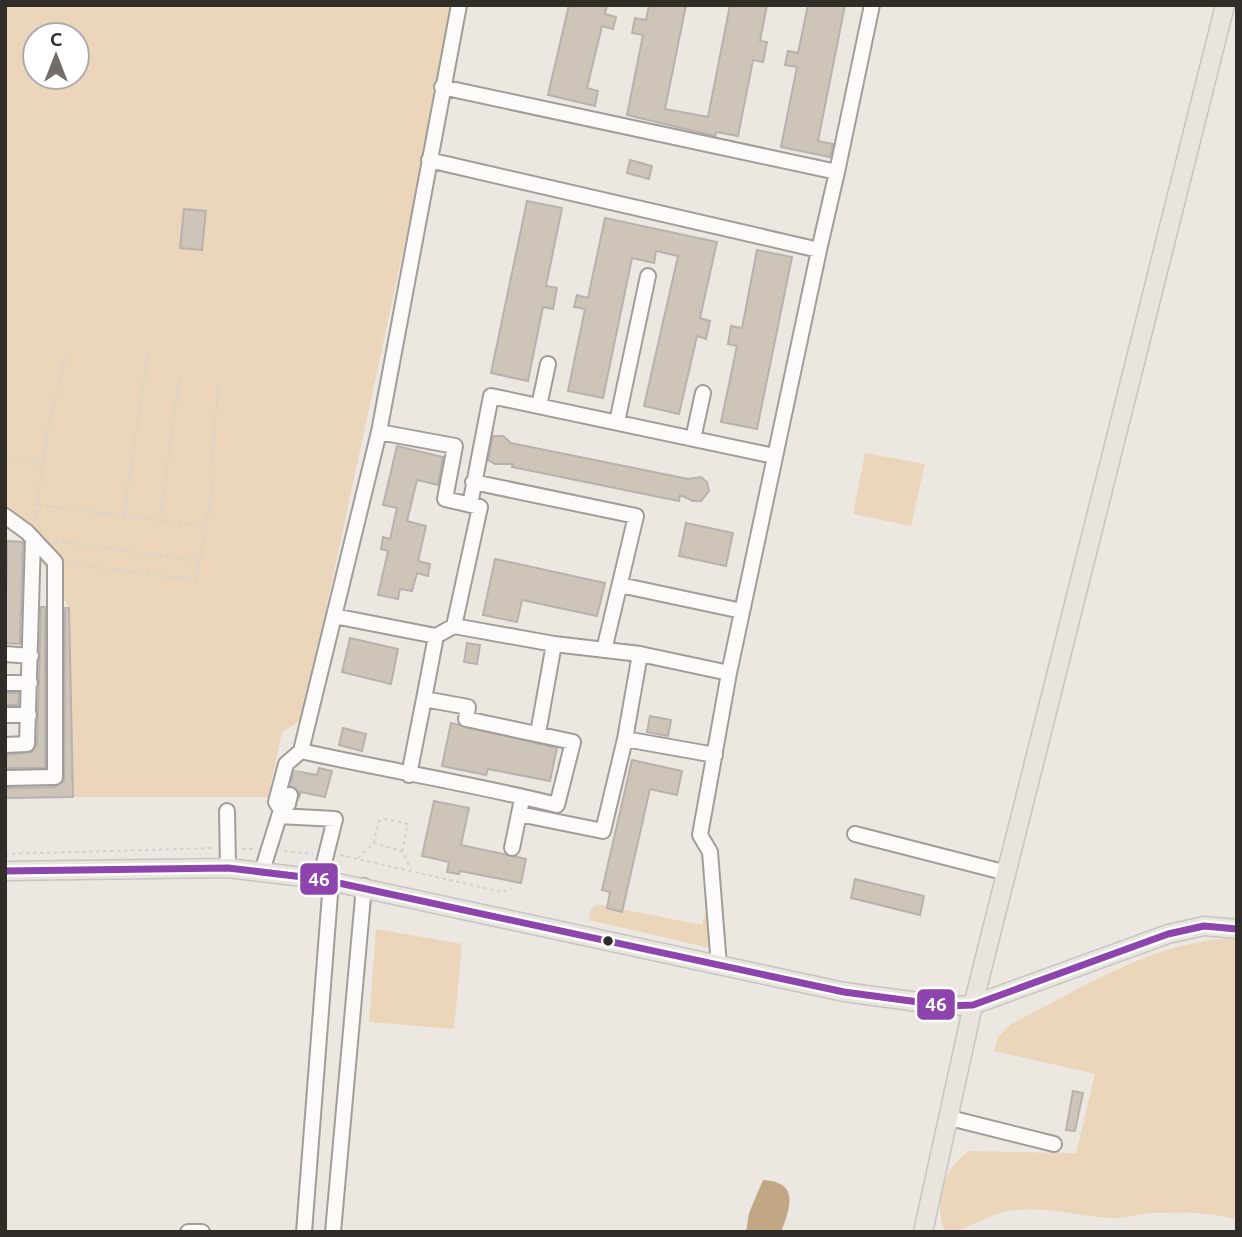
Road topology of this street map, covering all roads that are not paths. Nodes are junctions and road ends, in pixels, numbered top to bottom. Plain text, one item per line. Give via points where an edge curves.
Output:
1 (459, 5) edge
2 (872, 5) edge
3 (1225, 5) edge
4 (442, 87) junction
5 (429, 160) junction
6 (837, 172) junction
7 (819, 250) junction
8 (648, 276) dead end
9 (548, 364) dead end
10 (703, 393) dead end
11 (539, 406) junction
12 (617, 422) junction
13 (379, 432) junction
14 (694, 439) junction
15 (774, 456) junction
16 (474, 482) junction
17 (470, 505) junction
18 (5, 516) edge
19 (33, 538) junction
20 (620, 585) junction
21 (742, 611) junction
22 (334, 616) junction
23 (454, 626) junction
24 (436, 636) junction
25 (554, 644) junction
26 (604, 650) junction
27 (5, 654) edge
28 (640, 654) junction
29 (31, 656) junction
30 (729, 673) junction
31 (5, 683) edge
32 (30, 683) junction
33 (424, 699) junction
34 (5, 715) edge
35 (29, 715) junction
36 (538, 733) junction
37 (625, 739) junction
38 (5, 744) edge
39 (715, 755) junction
40 (297, 760) junction
41 (409, 775) junction
42 (5, 778) edge
43 (290, 795) tunnel mouth
44 (523, 796) junction
45 (227, 811) dead end
46 (280, 813) junction
47 (519, 814) junction
48 (855, 834) dead end
49 (512, 848) dead end
50 (228, 868) junction
51 (5, 871) edge
52 (262, 871) junction
53 (1007, 873) junction
54 (326, 880) junction
55 (364, 886) junction
56 (1237, 929) edge
57 (719, 966) junction
58 (973, 1005) junction
59 (950, 1118) junction
60 (1054, 1144) dead end
61 (188, 1232) edge
62 (202, 1232) edge
63 (304, 1232) edge
64 (333, 1232) edge
65 (923, 1232) edge

1 - 4 street
2 - 6 street
3 - 53 main road
4 - 5 street
4 - 6 street
5 - 7 street
5 - 13 street
6 - 7 street
7 - 15 street
8 - 12 street
9 - 11 street
10 - 14 street
11 - 12 street
11 - 16 street via 491,396
12 - 14 street
13 - 17 street via 455,446 445,499
13 - 22 street
14 - 15 street
15 - 21 street
16 - 17 street
16 - 20 street via 636,516
17 - 23 street via 480,507
18 - 19 street
19 - 29 street
19 - 42 street via 55,562 55,778
20 - 21 street
20 - 26 street
21 - 30 street
22 - 24 street
22 - 40 street
23 - 24 street
23 - 25 street
24 - 33 street
25 - 26 street
25 - 36 street
26 - 28 street
27 - 29 street
28 - 30 street
28 - 37 street
29 - 32 street
30 - 39 street
31 - 32 street
32 - 35 street
33 - 36 street via 468,707 466,719
33 - 41 street
34 - 35 street
35 - 38 street via 27,744
36 - 44 street via 573,741 570,754 557,805
37 - 39 street
37 - 47 street via 603,831
39 - 57 street via 700,835 710,852
40 - 41 street
40 - 46 street via 285,764 276,803
41 - 44 street
43 - 46 street
44 - 47 street
45 - 50 street
46 - 52 street
46 - 54 street via 335,820
47 - 49 street
48 - 53 street
50 - 51 main road
50 - 52 main road
52 - 54 main road
53 - 58 main road
54 - 55 main road
54 - 63 street
55 - 57 main road
55 - 64 street
56 - 58 main road via 1204,926 1168,934
57 - 58 main road via 844,992 934,1005
58 - 59 main road
59 - 60 street
59 - 65 main road
61 - 62 street

